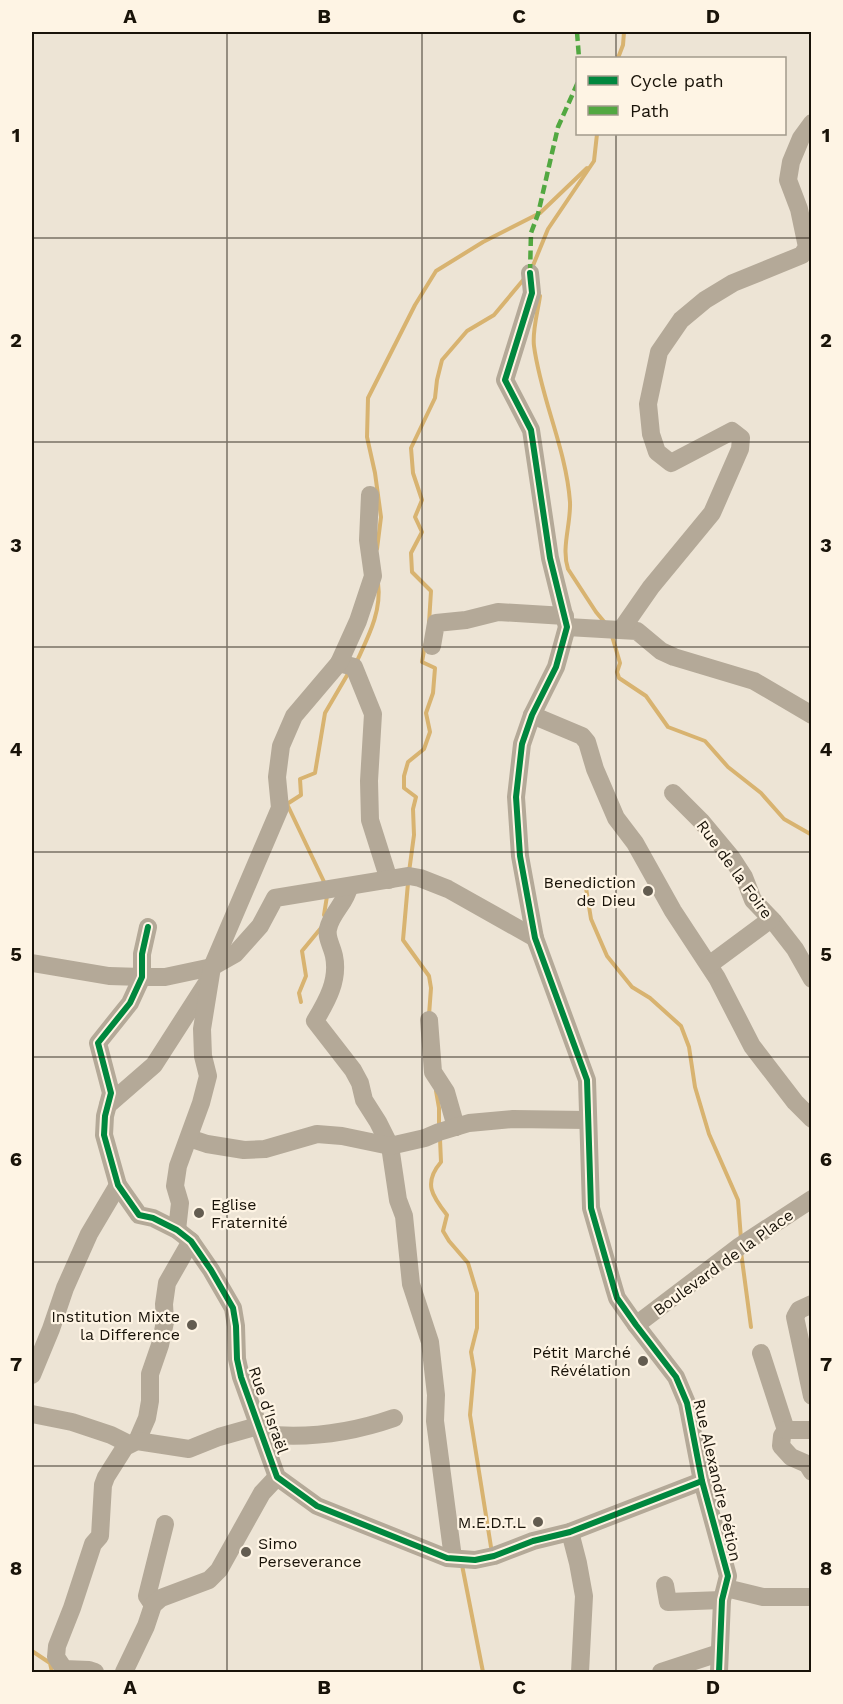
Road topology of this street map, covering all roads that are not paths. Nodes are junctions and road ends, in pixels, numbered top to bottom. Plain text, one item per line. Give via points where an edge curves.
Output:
1 (812, 123) edge
2 (530, 273) dead end
3 (370, 495) dead end
4 (566, 621) junction
5 (621, 630) junction
6 (432, 646) dead end
7 (339, 663) junction
8 (812, 714) edge
9 (532, 715) junction
10 (673, 793) dead end
11 (389, 880) junction
12 (349, 887) junction
13 (771, 919) junction
14 (148, 927) dead end
15 (535, 938) junction
16 (32, 963) edge
17 (709, 965) junction
18 (211, 972) junction
19 (142, 976) junction
20 (812, 979) edge
21 (429, 1020) dead end
22 (108, 1105) junction
23 (812, 1119) edge
24 (588, 1120) junction
25 (456, 1127) junction
26 (189, 1138) junction
27 (390, 1146) junction
28 (118, 1185) junction
29 (812, 1199) edge
30 (184, 1236) junction
31 (812, 1304) edge
32 (636, 1325) junction
33 (761, 1353) dead end
34 (32, 1375) edge
35 (812, 1396) edge
36 (32, 1414) edge
37 (394, 1418) dead end
38 (260, 1430) junction
39 (786, 1430) junction
40 (812, 1430) edge
41 (131, 1444) junction
42 (812, 1472) edge
43 (277, 1477) junction
44 (702, 1481) junction
45 (165, 1524) dead end
46 (570, 1532) junction
47 (453, 1558) junction
48 (665, 1586) dead end
49 (724, 1594) junction
50 (812, 1597) edge
51 (153, 1605) junction
52 (719, 1653) junction
53 (94, 1672) edge
54 (124, 1672) edge
55 (580, 1672) edge
56 (661, 1672) edge
57 (719, 1672) edge

1 - 5 street via 801,138 788,180 807,247 802,255 733,283 705,300 681,320 659,352 648,404 657,452 671,463 732,432 741,438 740,448 712,513
2 - 4 street, Rue Alexandre Pétion via 532,293 506,380 531,430 550,558
3 - 7 street via 368,540 373,576
4 - 5 street
4 - 6 street via 498,612 436,623
4 - 9 street, Rue Alexandre Pétion via 556,667
5 - 8 street via 637,631 674,657 754,681
7 - 11 street via 354,667 373,714 370,820
7 - 18 street via 294,716 281,746 277,777 280,808
9 - 15 street, Rue Alexandre Pétion via 522,744 516,797 520,856
9 - 17 street via 582,736 587,742 616,818
10 - 13 street, Rue de la Foire via 730,857 753,900
11 - 12 street
11 - 15 street via 409,876 448,889
12 - 18 street via 275,898 260,926 235,954
12 - 27 street via 329,925 327,935 335,967 332,987 315,1021 353,1070 364,1100
13 - 17 street
13 - 20 street, Rue de la Foire
14 - 19 street, Rue d'Israël
15 - 24 street, Rue Alexandre Pétion via 587,1080
16 - 19 street via 109,976
17 - 23 street via 753,1046
18 - 19 street
18 - 22 street via 154,1065
18 - 26 street via 202,1029 208,1076
19 - 22 street, Rue d'Israël via 129,1003 98,1043 111,1093
21 - 25 street via 433,1072 446,1092
22 - 28 street, Rue d'Israël via 104,1135
24 - 25 street via 513,1119
24 - 32 street, Rue Alexandre Pétion via 591,1208 617,1298
25 - 27 street
26 - 27 street via 243,1150 265,1149 317,1134
26 - 30 street via 178,1166 176,1186
27 - 47 street via 404,1216 411,1284 430,1342 435,1421
28 - 30 street, Rue d'Israël via 139,1215 153,1218
28 - 34 street via 89,1234
29 - 32 street, Boulevard de la Place via 740,1246
30 - 38 street, Rue d'Israël via 211,1270 233,1308 237,1359
30 - 41 street via 167,1283 165,1322 150,1374 147,1418
31 - 35 street via 799,1310 795,1317
32 - 44 street, Rue Alexandre Pétion via 680,1386
33 - 39 street
36 - 41 street via 72,1422
37 - 38 street via 360,1430 290,1437
38 - 41 street via 219,1437 189,1449
38 - 43 street, Rue d'Israël
39 - 40 street
39 - 42 street via 781,1446
41 - 53 street via 103,1485 99,1536 57,1646 56,1657 64,1669
43 - 47 street, Rue d'Israël via 317,1506
43 - 51 street via 262,1493 219,1570 209,1580 161,1598
44 - 46 street, Rue d'Israël
44 - 49 street, Rue Alexandre Pétion via 728,1576
45 - 51 street via 147,1596
46 - 47 street, Rue d'Israël via 494,1556 475,1560
46 - 55 street via 584,1596
48 - 49 street via 668,1602
49 - 50 street
49 - 52 street, Rue Alexandre Pétion
51 - 54 street
52 - 56 street
52 - 57 street, Rue Alexandre Pétion

